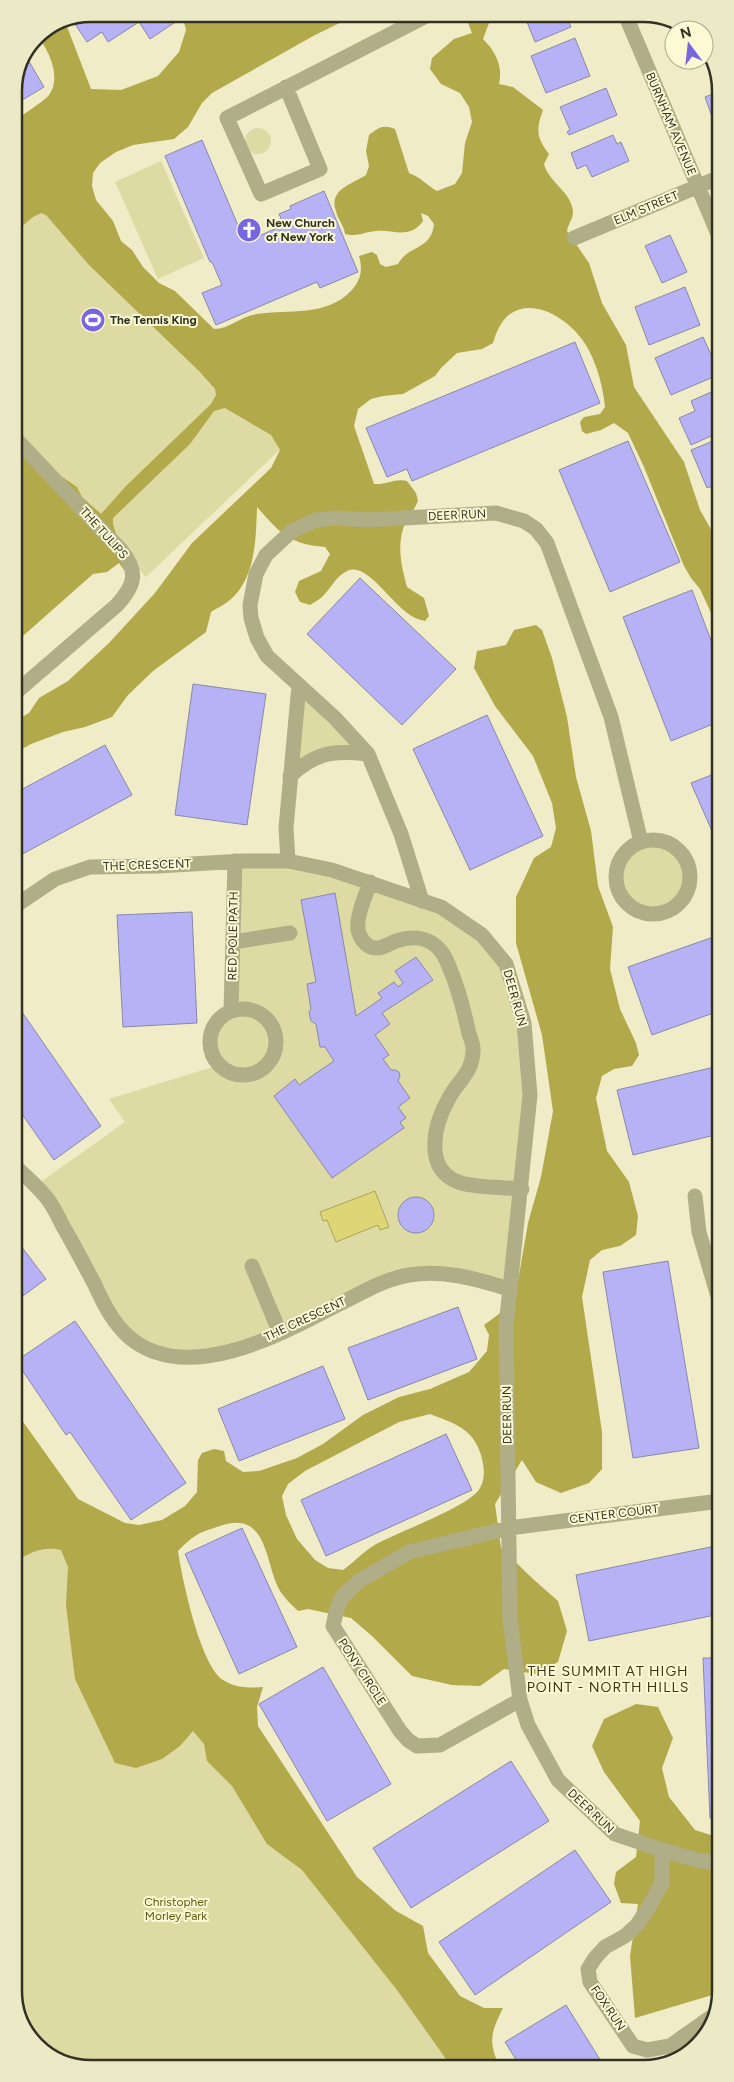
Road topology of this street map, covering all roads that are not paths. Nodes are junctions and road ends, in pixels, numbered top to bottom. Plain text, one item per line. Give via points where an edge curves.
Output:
1 (412, 23) edge
2 (629, 23) edge
3 (286, 87) junction
4 (712, 180) edge
5 (697, 186) junction
6 (712, 220) edge
7 (574, 238) dead end
8 (23, 446) edge
9 (299, 685) junction
10 (23, 686) edge
11 (368, 754) junction
12 (290, 776) junction
13 (641, 842) junction
14 (235, 861) junction
15 (288, 861) junction
16 (370, 882) junction
17 (422, 900) junction
18 (23, 901) edge
19 (290, 933) dead end
20 (233, 942) junction
21 (232, 1011) junction
22 (22, 1174) edge
23 (522, 1189) junction
24 (695, 1196) dead end
25 (252, 1266) dead end
26 (712, 1277) edge
27 (509, 1289) junction
28 (280, 1333) junction
29 (712, 1502) edge
30 (509, 1528) junction
31 (520, 1700) junction
32 (662, 1850) junction
33 (712, 1862) edge
34 (703, 2023) edge

1 - 3 street
2 - 5 street, BURNHAM AVENUE
3 - 3 street via 227,118 261,194 320,169
4 - 5 street, ELM STREET
5 - 6 street, BURNHAM AVENUE
5 - 7 street, ELM STREET
8 - 10 street, THE TULIPS via 127,557 133,576 130,588 120,601
9 - 11 street, DEER RUN
9 - 12 street
9 - 13 street, DEER RUN via 267,656 257,638 250,605 256,574 266,555 292,531 316,520 336,518 367,520 496,513 524,521 536,529 547,543 611,717
11 - 12 street via 331,752 307,762
11 - 17 street, DEER RUN via 401,834
12 - 15 street via 286,828
13 - 13 street via 623,856 616,872 617,889 636,910 653,914 664,912 684,897 690,872 686,860 667,843
14 - 15 street, THE CRESCENT
14 - 18 street, THE CRESCENT via 90,867 55,879
14 - 20 street, RED POLE PATH
15 - 16 street, DEER RUN
16 - 17 street, DEER RUN
16 - 23 street via 358,920 358,934 362,941 376,948 410,938 424,939 440,951 448,964 462,1001 474,1051 469,1071 449,1097 440,1117 434,1136 438,1161 444,1172 460,1182
17 - 23 street, DEER RUN via 441,907 482,935 506,964 524,1023 530,1095
19 - 20 street
20 - 21 street, RED POLE PATH
21 - 21 street via 222,1016 212,1030 212,1056 229,1072 242,1076 255,1073 266,1067 273,1056 274,1030 268,1020 257,1012
22 - 28 street, THE CRESCENT via 49,1201 112,1319 131,1338 149,1349 186,1358 240,1348
23 - 27 street, DEER RUN
24 - 26 street via 698,1232
25 - 28 street
27 - 28 street, THE CRESCENT via 434,1272 408,1275 385,1281
27 - 30 street, DEER RUN via 506,1328
29 - 30 street, CENTER COURT
30 - 31 street, DEER RUN via 510,1619
30 - 31 street, PONY CIRCLE via 409,1552 390,1562 359,1581 342,1597 333,1626 400,1731 417,1746 440,1745
31 - 32 street, DEER RUN via 528,1725 558,1780 616,1834
32 - 33 street, DEER RUN
32 - 34 street, FOX RUN via 662,1883 648,1910 625,1936 605,1947 595,1958 588,1969 590,1982 633,2046 647,2050 670,2046

